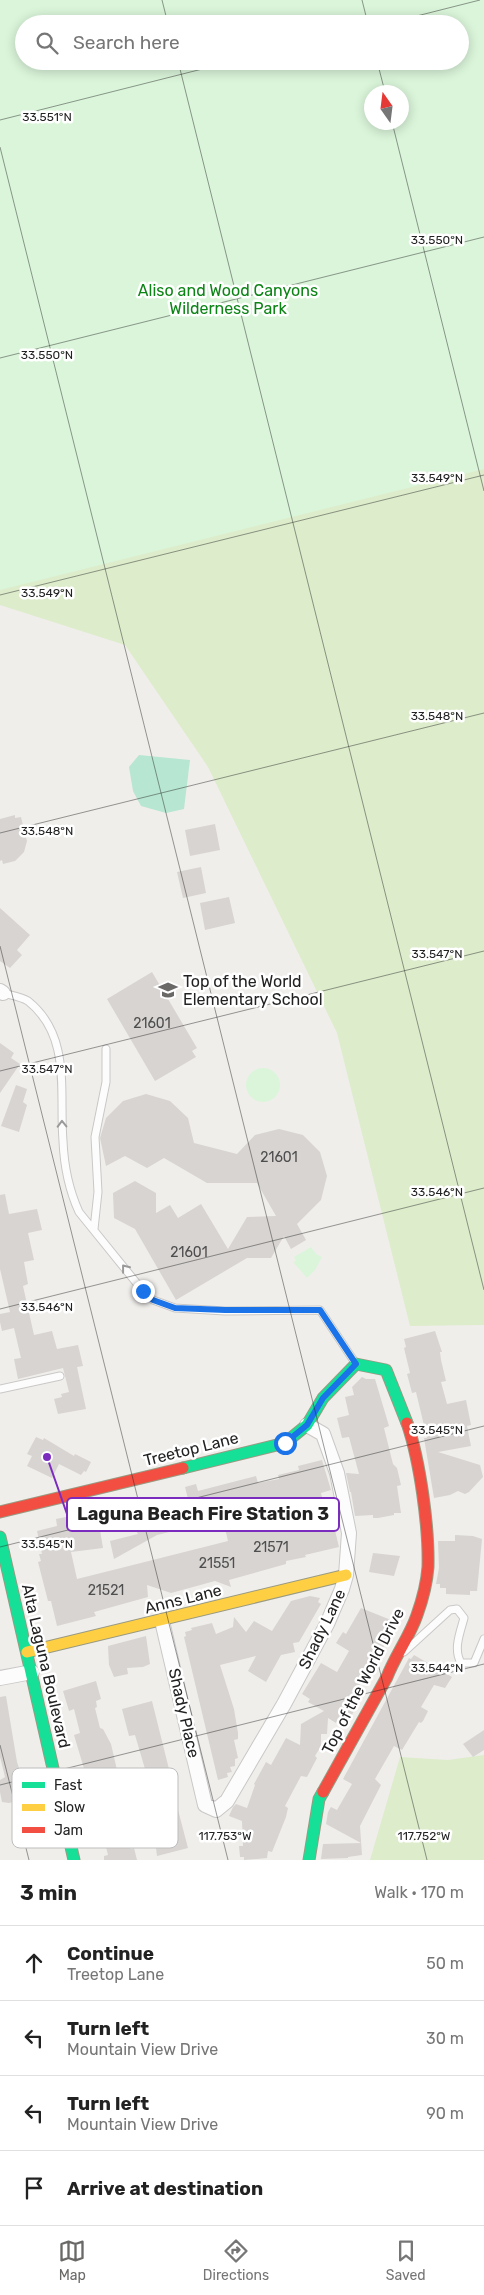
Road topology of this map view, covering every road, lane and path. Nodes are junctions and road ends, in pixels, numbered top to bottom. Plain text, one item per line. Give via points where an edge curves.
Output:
1 (1, 992) edge
2 (106, 1049) dead end
3 (94, 1229) junction
4 (356, 1364) junction
5 (60, 1376) dead end
6 (0, 1389) edge
7 (307, 1425) junction
8 (0, 1512) edge
9 (0, 1537) edge
10 (346, 1574) junction
11 (162, 1621) junction
12 (484, 1639) edge
13 (27, 1652) junction
14 (394, 1658) junction
15 (32, 1672) junction
16 (0, 1678) edge
17 (53, 1768) edge
18 (205, 1805) joint
19 (309, 1860) edge

3 -> 1 lane via 79,1212 67,1171 62,1141 61,1070 57,1046 49,1026 27,1000
2 - 3 lane via 106,1082 94,1137 98,1192
4 -> 3 lane via 320,1310 175,1308 153,1300
4 - 7 street, Treetop Lane via 323,1398
4 - 14 street, Top of the World Drive via 386,1370 401,1403 414,1444 426,1527 428,1568 417,1616
5 - 6 lane
7 - 8 street, Treetop Lane via 285,1443
7 - 10 street, Shady Lane via 323,1434 337,1473 349,1533
9 - 13 street, Alta Laguna Boulevard
10 - 11 street, Anns Lane
10 - 18 street, Shady Lane via 327,1624 227,1801 216,1810
11 - 13 street, Anns Lane
11 - 18 street, Shady Place
12 - 14 lane via 474,1663 462,1664 457,1656 464,1618 457,1609 450,1610
13 - 15 street, Alta Laguna Boulevard
14 - 19 street, Top of the World Drive via 387,1677 319,1799
15 - 16 street
15 - 17 street, Alta Laguna Boulevard

